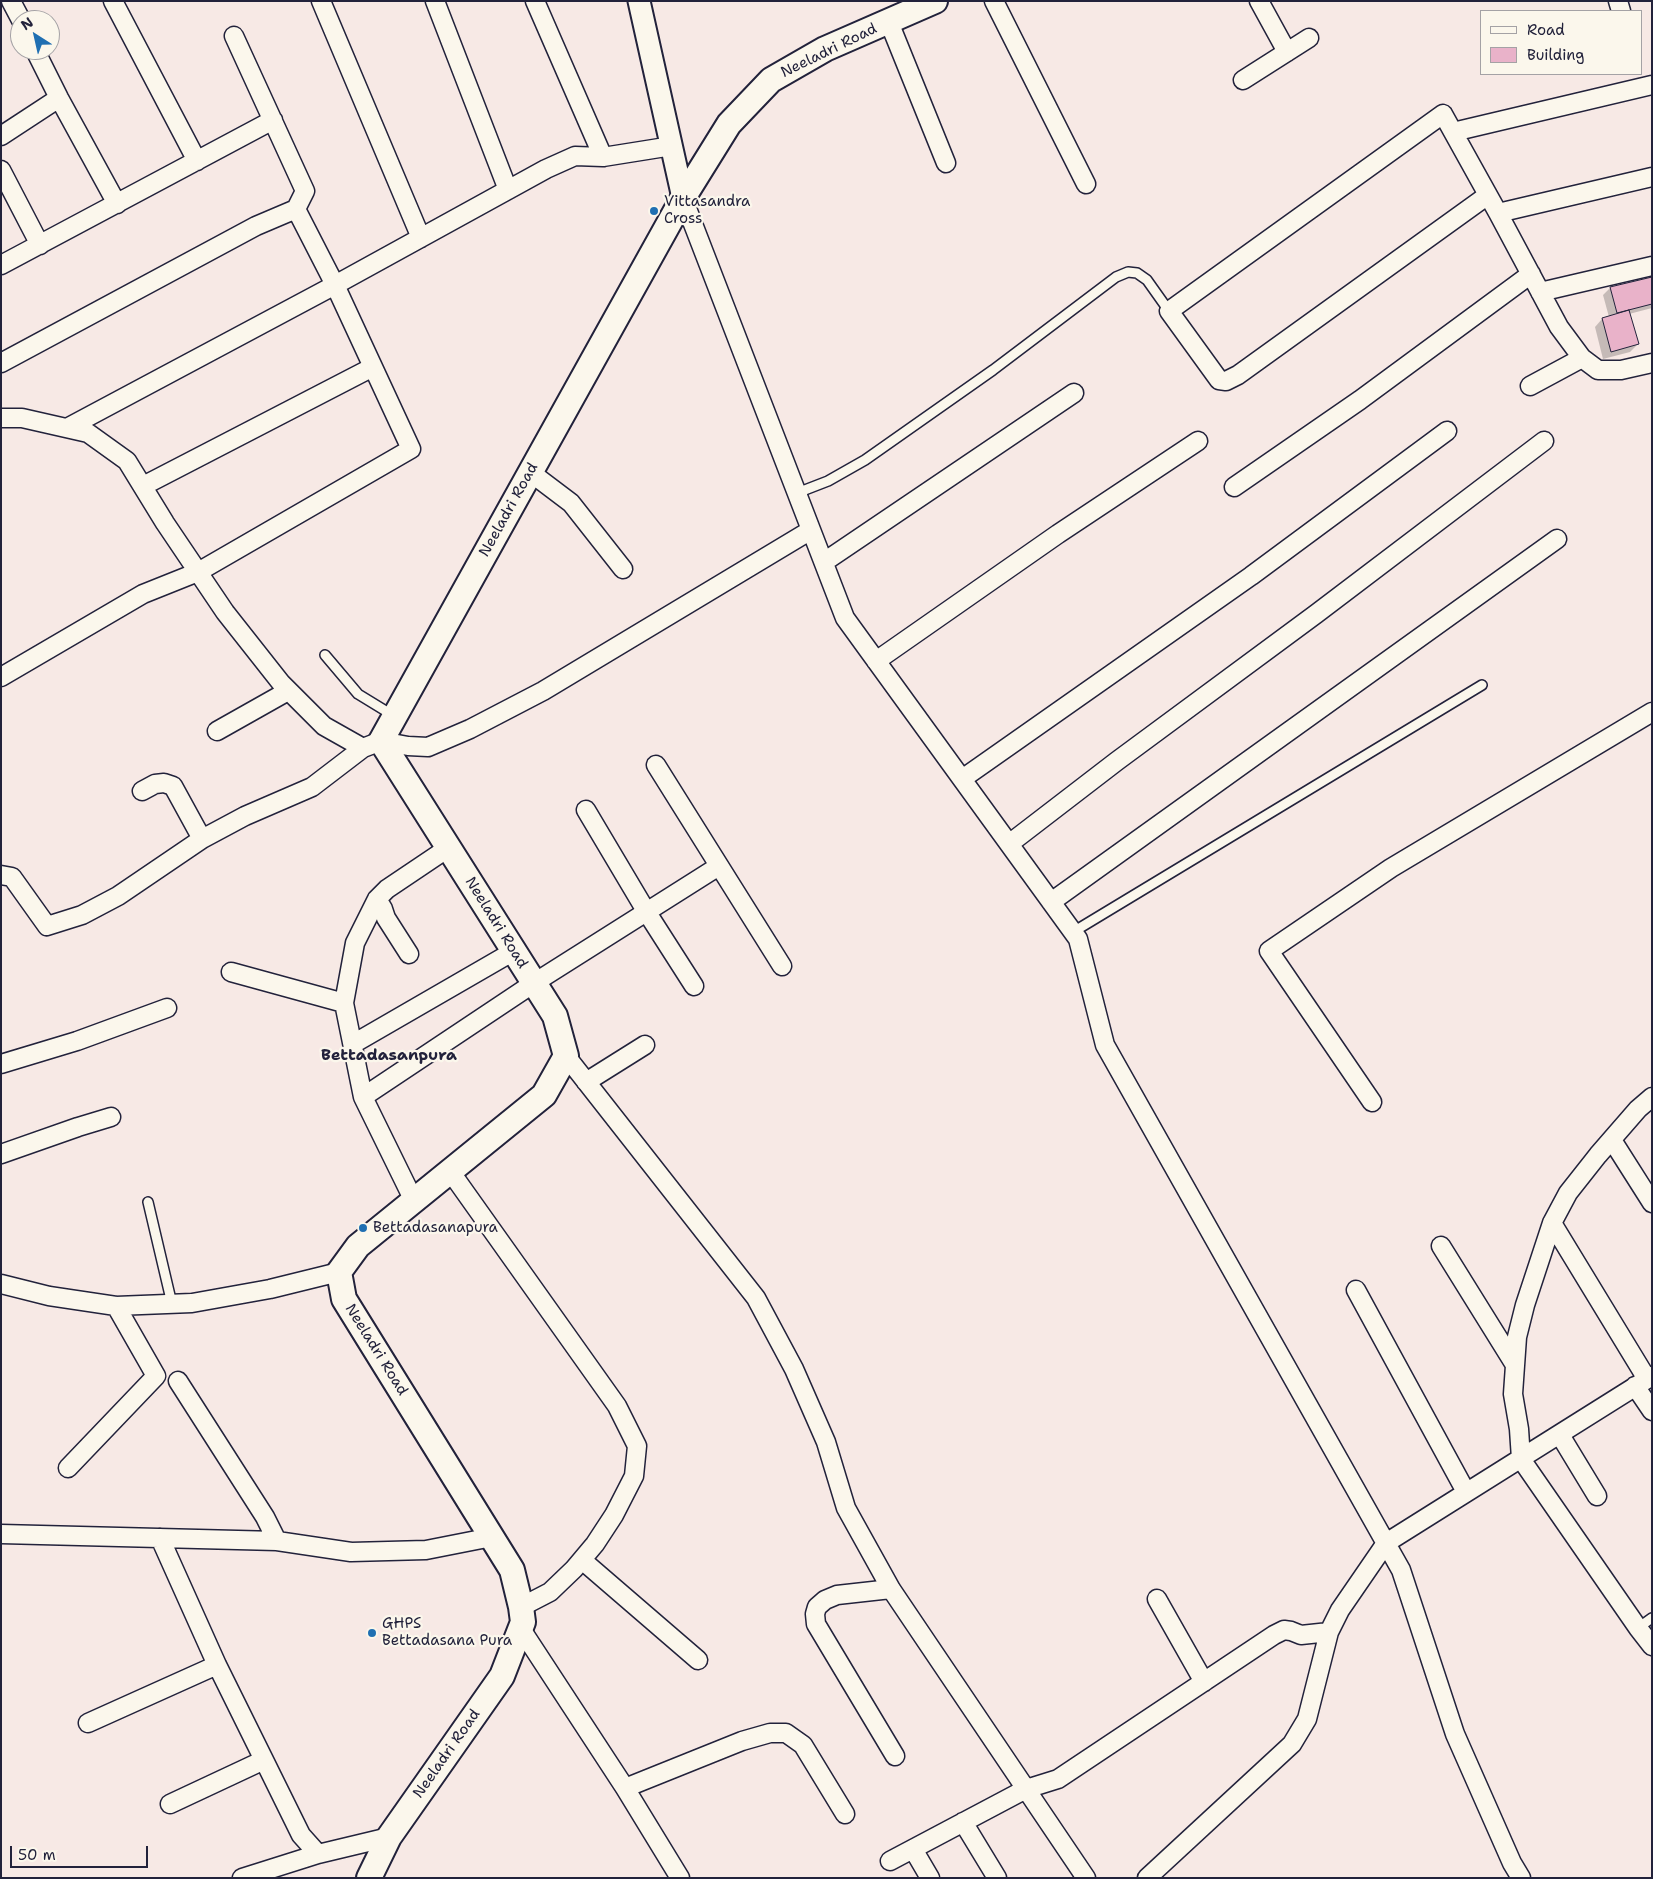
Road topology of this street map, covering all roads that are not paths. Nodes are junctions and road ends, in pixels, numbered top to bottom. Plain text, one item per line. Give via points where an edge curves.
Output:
1 (113, 1) edge
2 (321, 1) edge
3 (434, 1) edge
4 (535, 1) edge
5 (640, 1) edge
6 (935, 1) edge
7 (994, 1) edge
8 (1259, 1) edge
9 (889, 22) junction
10 (234, 36) dead end
11 (1309, 38) dead end
12 (1287, 52) junction
13 (40, 60) edge
14 (1242, 80) dead end
15 (1644, 82) edge
16 (59, 98) junction
17 (273, 120) junction
18 (1453, 132) junction
19 (1, 136) edge
20 (672, 146) junction
21 (603, 157) junction
22 (197, 161) junction
23 (946, 163) dead end
24 (1, 170) edge
25 (1652, 177) edge
26 (1086, 184) dead end
27 (508, 190) junction
28 (1488, 195) junction
29 (683, 198) junction
30 (117, 204) junction
31 (296, 209) junction
32 (1498, 213) junction
33 (420, 238) junction
34 (40, 245) junction
35 (1, 265) edge
36 (1652, 266) edge
37 (1531, 274) junction
38 (335, 285) junction
39 (1540, 292) junction
40 (1169, 311) junction
41 (1582, 358) junction
42 (1, 363) edge
43 (1652, 364) edge
44 (373, 367) junction
45 (1530, 386) dead end
46 (1074, 393) dead end
47 (1, 418) edge
48 (67, 428) junction
49 (1447, 430) dead end
50 (1198, 441) dead end
51 (1544, 441) dead end
52 (530, 472) junction
53 (143, 486) junction
54 (1234, 487) dead end
55 (796, 493) junction
56 (811, 530) junction
57 (1557, 539) dead end
58 (824, 562) junction
59 (623, 569) dead end
60 (198, 572) junction
61 (325, 654) dead end
62 (876, 660) junction
63 (1, 677) edge
64 (1482, 684) dead end
65 (288, 690) junction
66 (1652, 712) edge
67 (394, 716) junction
68 (217, 731) dead end
69 (372, 744) junction
70 (656, 765) dead end
71 (962, 779) junction
72 (142, 791) dead end
73 (586, 810) dead end
74 (202, 838) junction
75 (1009, 844) junction
76 (448, 848) junction
77 (719, 866) junction
78 (1, 875) edge
79 (377, 899) junction
80 (1052, 902) junction
81 (646, 911) junction
82 (1073, 932) junction
83 (514, 951) junction
84 (409, 954) dead end
85 (782, 966) dead end
86 (231, 972) dead end
87 (534, 983) junction
88 (694, 986) dead end
89 (344, 1003) junction
90 (167, 1008) dead end
91 (353, 1044) junction
92 (645, 1045) dead end
93 (566, 1056) junction
94 (1, 1064) edge
95 (586, 1082) junction
96 (363, 1097) junction
97 (1652, 1097) edge
98 (1372, 1102) dead end
99 (112, 1117) dead end
100 (1612, 1140) junction
101 (1, 1154) edge
102 (450, 1171) junction
103 (414, 1201) junction
104 (148, 1202) dead end
105 (1652, 1203) edge
106 (1552, 1223) junction
107 (1441, 1246) dead end
108 (339, 1272) junction
109 (1, 1284) edge
110 (1356, 1290) dead end
111 (172, 1304) junction
112 (116, 1306) junction
113 (1515, 1365) junction
114 (1645, 1380) edge
115 (178, 1381) dead end
116 (1652, 1411) edge
117 (1560, 1435) junction
118 (1520, 1459) junction
119 (68, 1468) dead end
120 (1466, 1492) junction
121 (1597, 1496) dead end
122 (1, 1534) edge
123 (492, 1537) junction
124 (160, 1538) junction
125 (277, 1542) junction
126 (1386, 1543) junction
127 (582, 1560) junction
128 (890, 1589) junction
129 (1157, 1600) dead end
130 (521, 1618) junction
131 (1645, 1623) edge
132 (1329, 1632) junction
133 (1652, 1646) edge
134 (698, 1660) dead end
135 (217, 1665) junction
136 (1204, 1682) junction
137 (88, 1723) dead end
138 (895, 1756) dead end
139 (264, 1760) junction
140 (625, 1788) junction
141 (1026, 1788) junction
142 (170, 1804) dead end
143 (845, 1814) dead end
144 (963, 1822) junction
145 (389, 1837) junction
146 (913, 1849) junction
147 (318, 1854) junction
148 (890, 1861) dead end
149 (242, 1878) edge
150 (369, 1878) edge
151 (680, 1878) edge
152 (930, 1878) edge
153 (997, 1878) edge
154 (1086, 1878) edge
155 (1147, 1878) edge
156 (1521, 1878) edge

1 - 22 street
2 - 33 street
3 - 27 street
4 - 21 street
5 - 20 street
6 - 9 main road, Neeladri Road
7 - 26 street
8 - 12 street
9 - 23 street
9 - 29 main road, Neeladri Road via 826,49 771,80 729,124
10 - 17 street
11 - 12 street
12 - 14 street
13 - 16 street
15 - 18 street
16 - 19 street
16 - 30 street
17 - 22 street
17 - 31 street via 305,191
18 - 28 street
18 - 40 street via 1443,114
20 - 21 street
20 - 29 street
21 - 27 street via 576,156
22 - 30 street
24 - 34 street
25 - 32 street
27 - 33 street
28 - 32 street
28 - 40 street via 1238,375 1226,380 1219,380
29 - 52 main road, Neeladri Road
29 - 55 street
30 - 34 street
31 - 38 street
31 - 42 street via 256,226
32 - 37 street
33 - 38 street
34 - 35 street
36 - 39 street
37 - 39 street
37 - 54 street via 1360,400
38 - 44 street
38 - 48 street
39 - 41 street via 1558,327
40 - 55 lane via 1147,280 1138,273 1128,272 1116,277 993,370 865,460 828,481
41 - 43 street via 1598,370 1621,370
41 - 45 street
44 - 53 street
44 - 60 street via 411,449
46 - 58 street
47 - 48 street via 22,418
48 - 53 street via 88,433 127,461
49 - 71 street via 1251,576
50 - 62 street
51 - 75 street
52 - 59 street via 571,503
52 - 67 main road, Neeladri Road
53 - 60 street
55 - 56 street
56 - 58 street
56 - 69 street via 543,691 470,729 428,747
57 - 80 street
58 - 62 street via 845,618
60 - 63 street via 144,594
60 - 65 street via 225,612
61 - 67 lane via 358,694
62 - 71 street
64 - 82 lane
65 - 68 street
65 - 69 street via 324,726
66 - 98 street via 1391,868 1269,951
67 - 69 main road, Neeladri Road
69 - 74 street via 312,787
69 - 76 main road, Neeladri Road
70 - 77 street
71 - 75 street
72 - 74 street via 155,784 173,786
73 - 81 street
74 - 78 street via 118,896 82,915 47,926 12,877
75 - 80 street
76 - 79 street
76 - 83 main road, Neeladri Road
77 - 81 street
77 - 85 street
79 - 84 street
79 - 89 street via 355,943
80 - 82 street
81 - 87 street
81 - 88 street
82 - 126 street via 1078,938 1105,1045
83 - 87 main road, Neeladri Road
83 - 91 street
86 - 89 street
87 - 93 main road, Neeladri Road via 555,1016
87 - 96 street
89 - 91 street
90 - 94 street via 77,1041
91 - 96 street
92 - 95 street
93 - 95 street
93 - 102 main road via 544,1095
95 - 128 street via 756,1298 794,1370 826,1442 846,1508
96 - 103 street
97 - 100 street
99 - 101 street
100 - 105 street
100 - 106 street via 1568,1193
102 - 103 main road
102 - 127 street via 617,1406 637,1446 634,1476 609,1522
103 - 108 main road via 358,1246
104 - 111 lane
106 - 113 street via 1524,1305
106 - 114 street
107 - 113 street
108 - 111 street via 270,1289
108 - 123 main road, Neeladri Road via 344,1298
109 - 112 street via 49,1296
110 - 120 street
111 - 112 street
112 - 119 street via 156,1376
113 - 118 street via 1513,1394
114 - 116 street
114 - 117 street
115 - 125 street
117 - 118 street
117 - 121 street
118 - 120 street
118 - 131 street
120 - 126 street
122 - 124 street
123 - 125 street via 426,1550 351,1552
123 - 130 main road, Neeladri Road via 512,1570
124 - 125 street
124 - 135 street
126 - 132 street via 1340,1610
126 - 156 street via 1401,1570 1455,1734
127 - 130 street
127 - 134 street
128 - 138 street via 838,1595 825,1600 815,1614 816,1624
128 - 141 street
129 - 136 street
130 - 140 street
130 - 145 main road, Neeladri Road via 502,1676
131 - 133 street
132 - 136 street via 1301,1635 1284,1630
132 - 155 street via 1307,1719 1292,1744
135 - 137 street
135 - 139 street
136 - 141 street via 1058,1779
139 - 142 street
139 - 147 street via 302,1835
140 - 143 street via 742,1741 770,1733 786,1733 803,1745
140 - 151 street
141 - 144 street
141 - 154 street
144 - 146 street
144 - 153 street
145 - 147 street
145 - 150 main road, Neeladri Road
146 - 148 street
146 - 152 street
147 - 149 street

